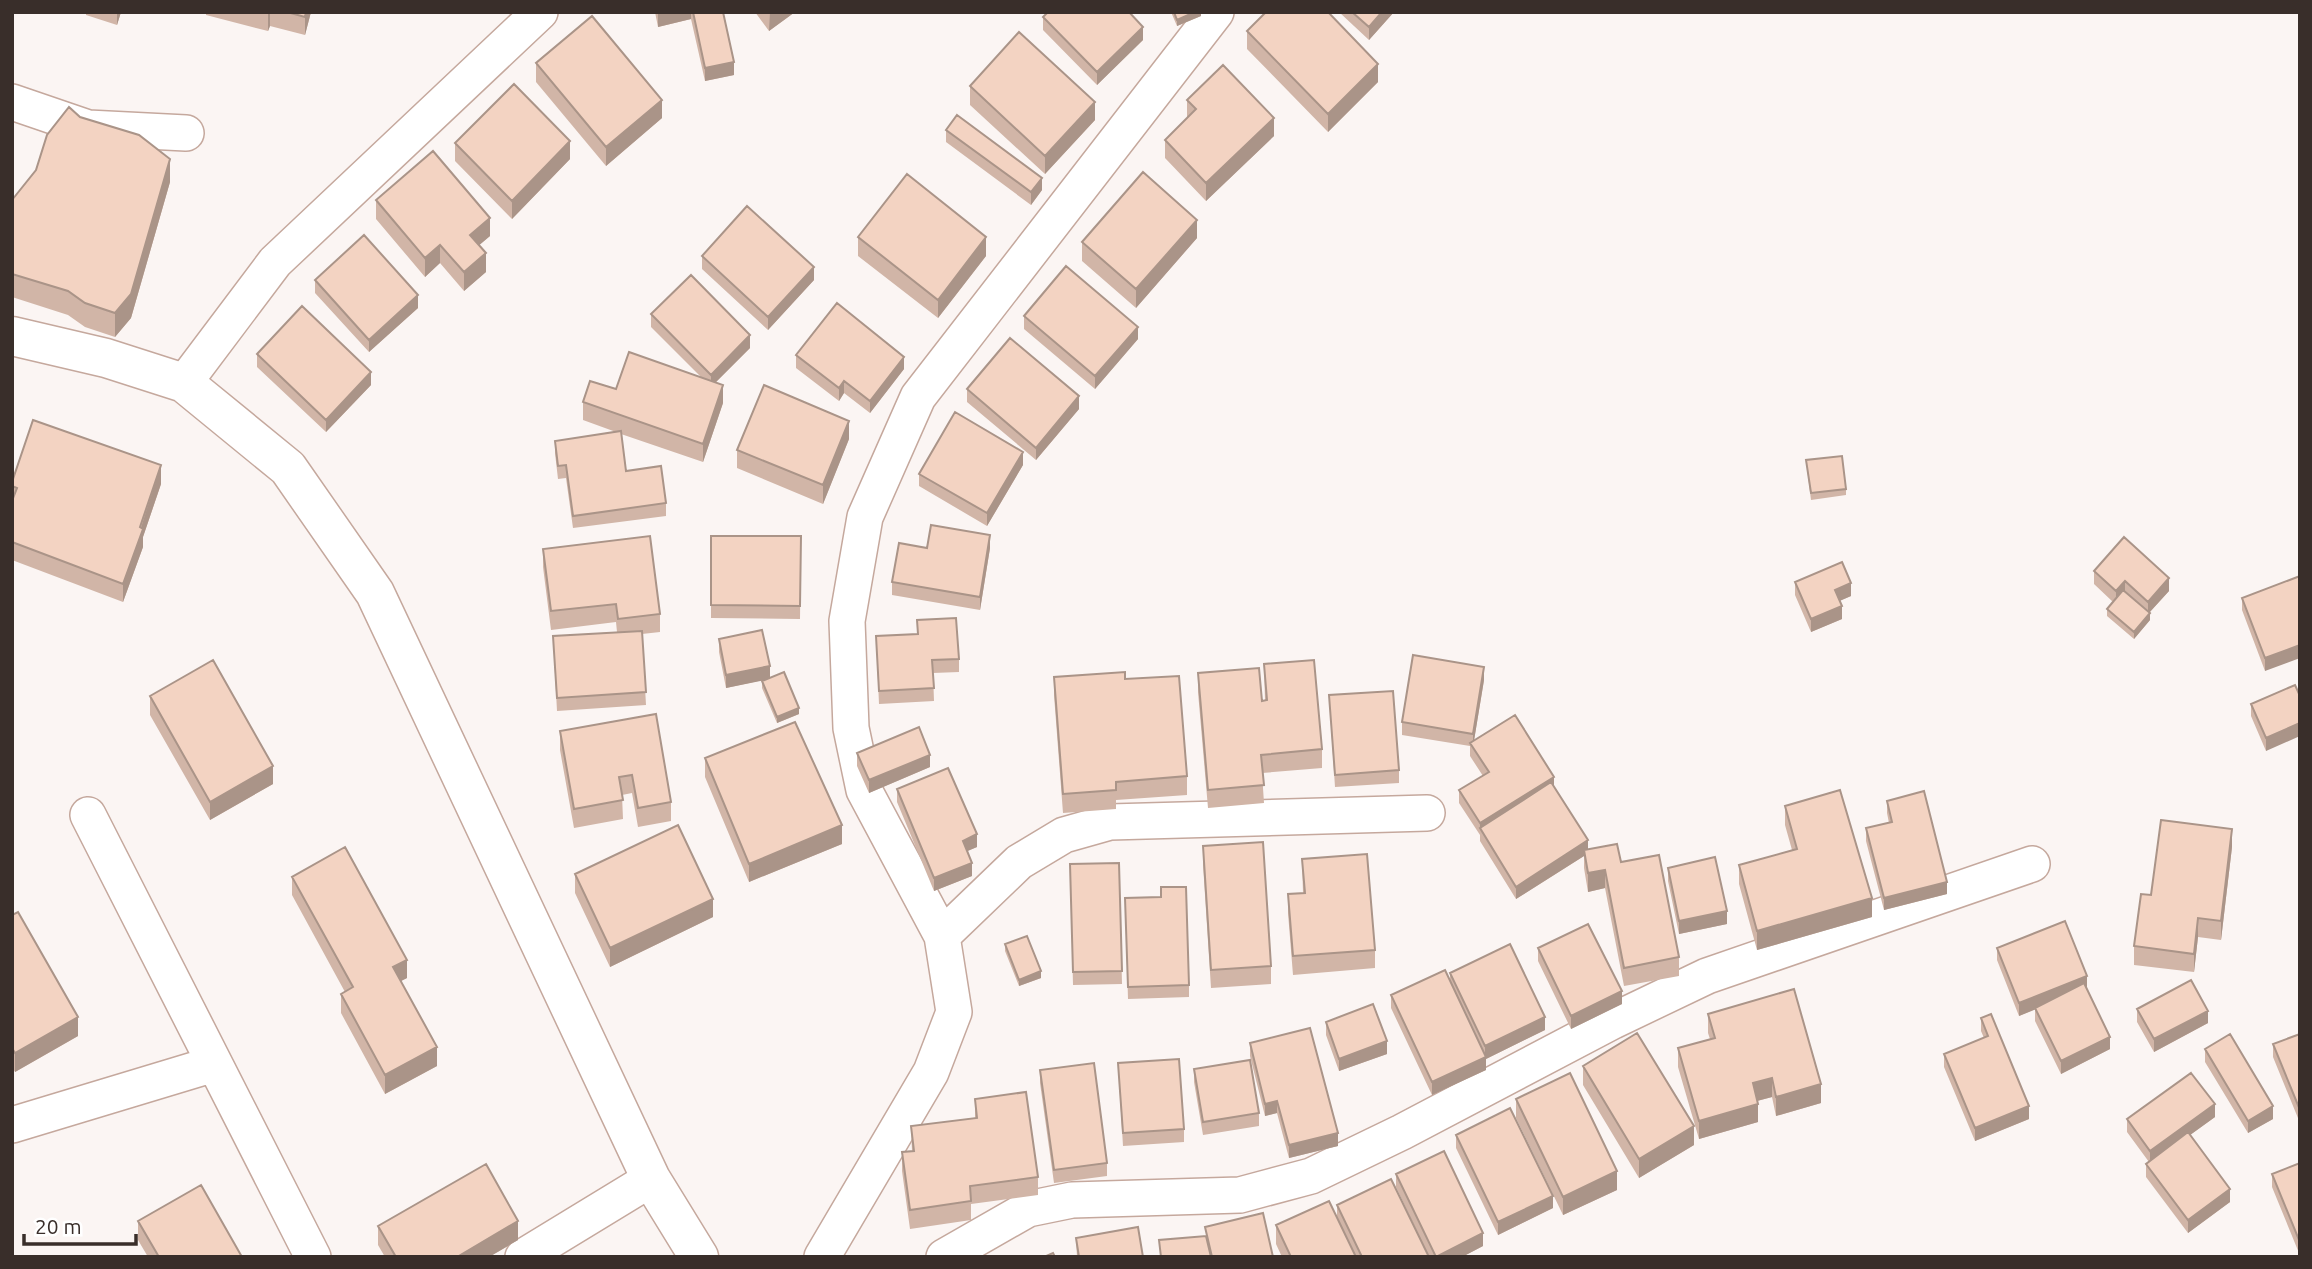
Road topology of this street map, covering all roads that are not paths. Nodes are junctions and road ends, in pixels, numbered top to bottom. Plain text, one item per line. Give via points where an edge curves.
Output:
1 (540, 12) edge
2 (1216, 12) edge
3 (12, 102) edge
4 (186, 133) dead end
5 (12, 336) edge
6 (184, 383) junction
7 (1427, 813) dead end
8 (88, 814) dead end
9 (2032, 864) dead end
10 (942, 936) junction
11 (214, 1064) junction
12 (12, 1125) edge
13 (651, 1179) junction
14 (313, 1257) edge
15 (523, 1257) edge
16 (699, 1257) edge
17 (822, 1257) edge
18 (944, 1257) edge

1 - 6 street via 275,262
2 - 10 street via 918,397 865,517 847,621 851,728 864,790
3 - 4 street via 89,128
5 - 6 street via 106,358
6 - 13 street via 288,468 375,593
7 - 10 street via 1110,822 1064,835 1019,862
8 - 11 street
9 - 18 street via 1707,976 1311,1176 1240,1195 1073,1200 1028,1209
10 - 17 street via 954,1012 931,1072
11 - 12 street
11 - 14 street
13 - 15 street
13 - 16 street

